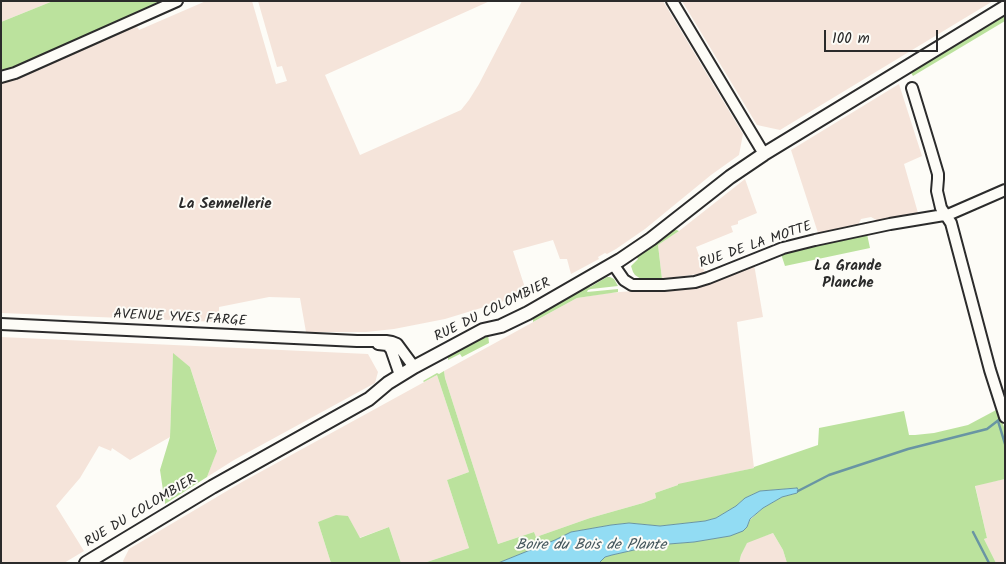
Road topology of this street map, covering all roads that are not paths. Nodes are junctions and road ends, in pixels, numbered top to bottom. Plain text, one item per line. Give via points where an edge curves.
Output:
1 (177, 1) edge
2 (672, 1) edge
3 (1005, 7) edge
4 (1, 77) edge
5 (912, 88) dead end
6 (764, 154) junction
7 (1005, 190) edge
8 (946, 216) junction
9 (616, 262) junction
10 (1, 324) edge
11 (357, 341) junction
12 (414, 367) junction
13 (400, 376) junction
14 (1005, 417) edge
15 (86, 563) edge

1 - 4 street
2 - 6 street
3 - 6 main road, RUE DU COLOMBIER
5 - 8 street via 938,179 941,208
6 - 9 main road, RUE DU COLOMBIER
7 - 8 street, RUE DE LA MOTTE
8 - 9 street, RUE DE LA MOTTE via 815,240 771,253 703,280 683,283 627,283
8 - 14 street via 952,226
9 - 12 main road, RUE DU COLOMBIER via 528,313 501,326 483,330
10 - 11 street, AVENUE YVES FARGE
11 - 12 street, AVENUE YVES FARGE via 397,344
11 - 13 street, AVENUE YVES FARGE via 387,346
12 - 13 main road, RUE DU COLOMBIER
13 - 15 main road, RUE DU COLOMBIER via 370,399 212,487

